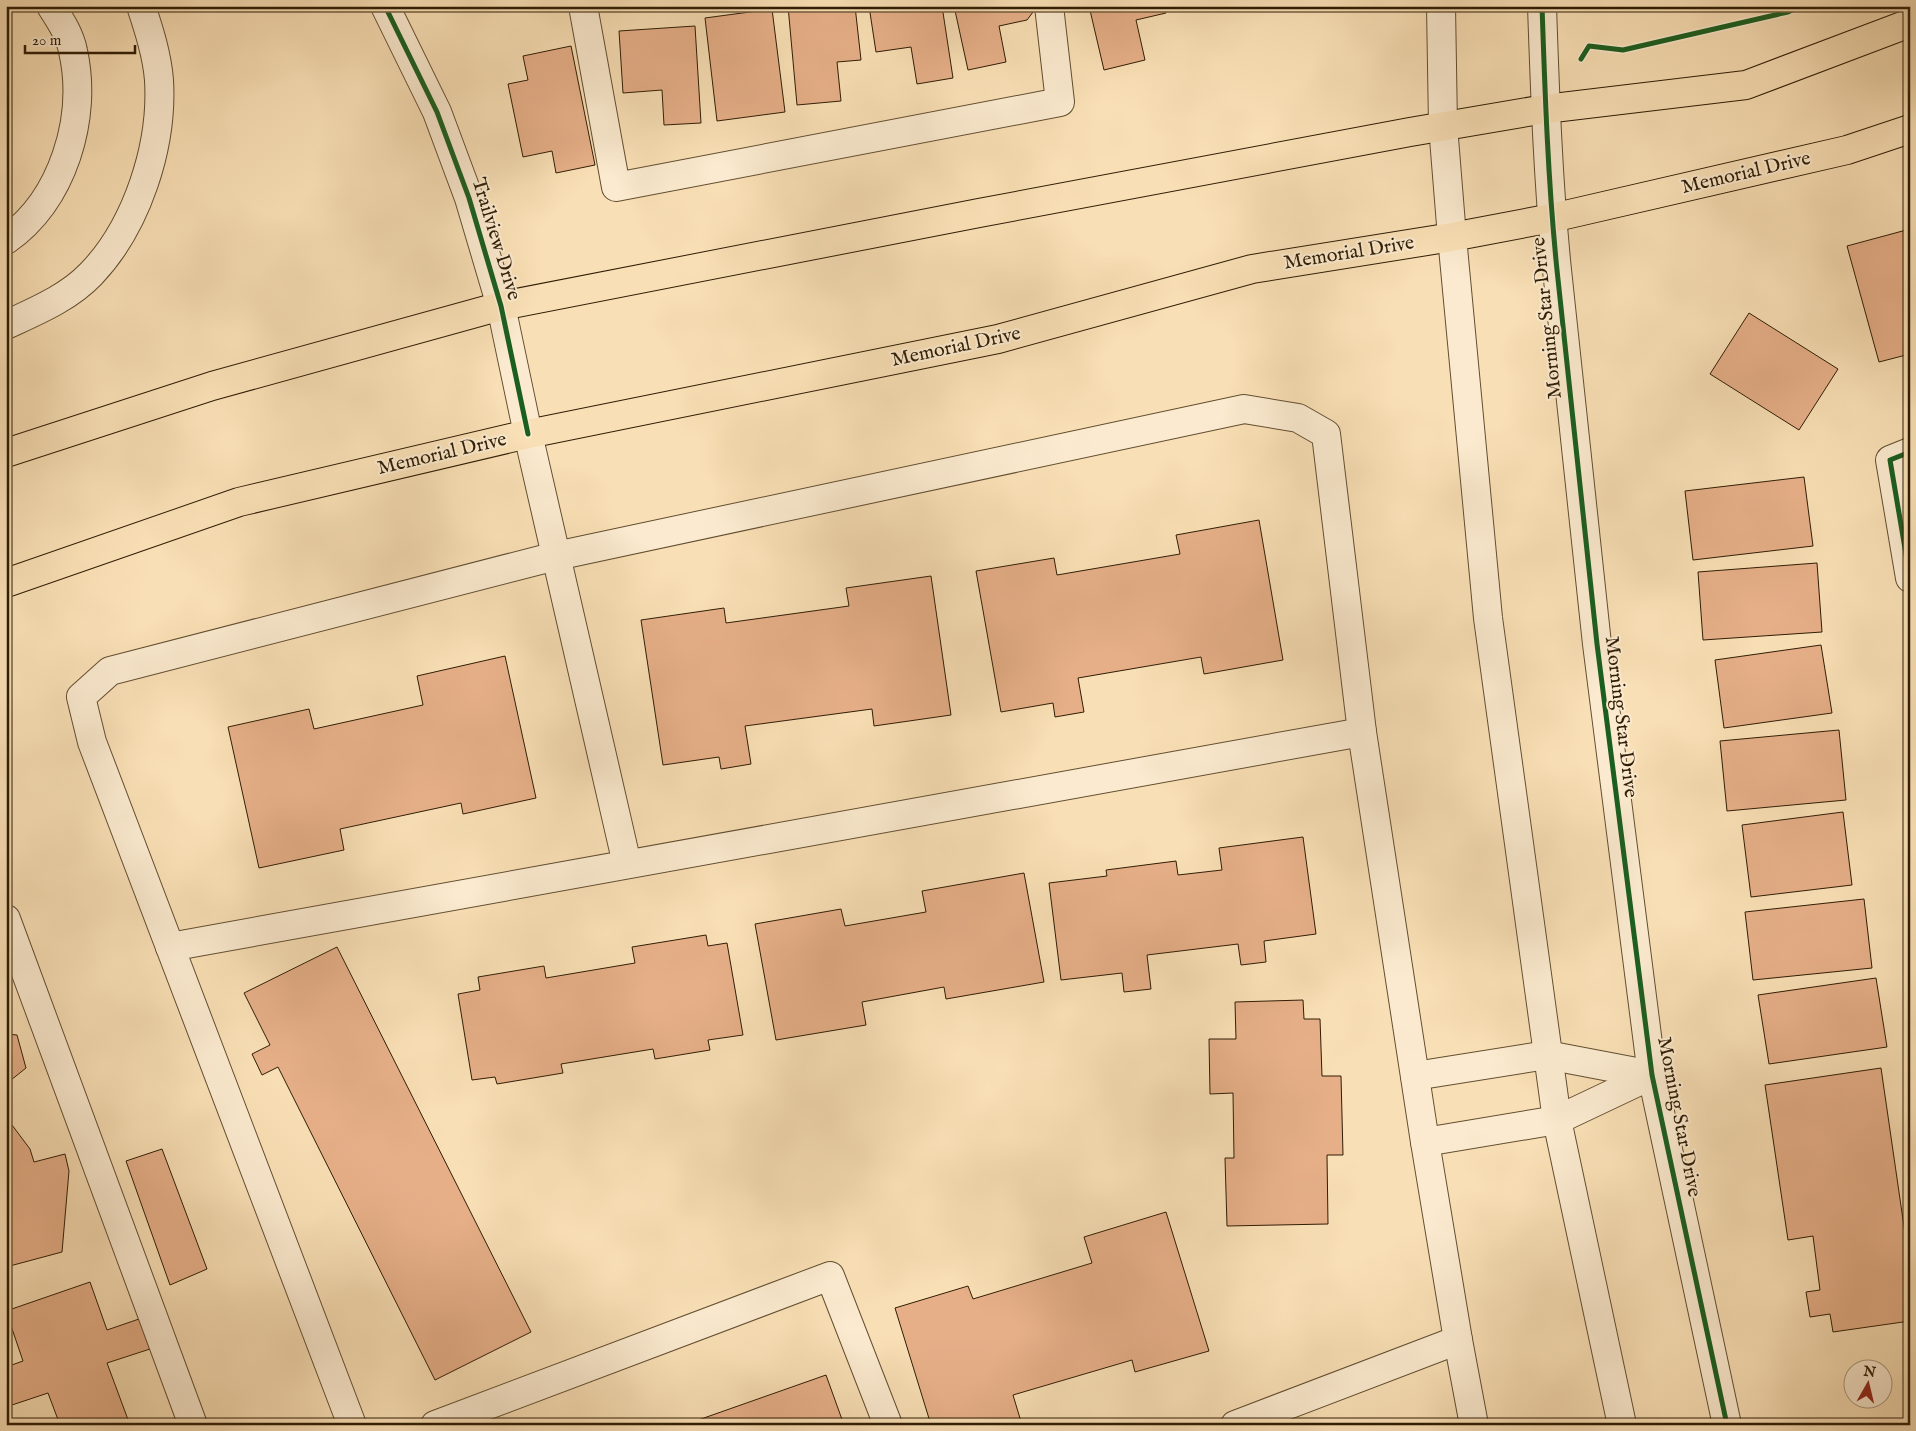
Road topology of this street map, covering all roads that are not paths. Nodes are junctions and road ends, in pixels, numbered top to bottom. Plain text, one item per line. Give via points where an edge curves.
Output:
1 (51, 6) edge
2 (141, 6) edge
3 (385, 6) edge
4 (583, 6) edge
5 (1049, 6) edge
6 (1441, 6) edge
7 (1542, 6) edge
8 (1910, 23) edge
9 (1546, 109) junction
10 (1443, 126) junction
11 (1910, 129) edge
12 (1552, 218) junction
13 (1452, 237) junction
14 (6, 240) edge
15 (501, 306) junction
16 (6, 325) edge
17 (528, 434) junction
18 (6, 453) edge
19 (1900, 456) edge
20 (556, 556) junction
21 (1910, 578) edge
22 (6, 583) edge
23 (1362, 732) junction
24 (627, 864) junction
25 (6, 919) edge
26 (170, 947) junction
27 (1546, 1055) junction
28 (1652, 1074) junction
29 (1415, 1076) junction
30 (1557, 1120) junction
31 (1425, 1142) junction
32 (1458, 1340) junction
33 (193, 1425) edge
34 (352, 1425) edge
35 (435, 1425) edge
36 (888, 1425) edge
37 (1235, 1425) edge
38 (1474, 1425) edge
39 (1622, 1425) edge
40 (1727, 1425) edge

1 - 14 street via 73,50 77,98 74,125 61,170 50,192 35,214
2 - 16 street via 159,81 155,134 142,193 118,238 90,274 72,290
3 - 15 street, Trailview Drive via 437,112 469,198
4 - 5 street via 616,187 1060,102
6 - 10 street
7 - 9 street, Morning Star Drive
8 - 9 main road via 1746,85
9 - 10 main road
9 - 12 street, Morning Star Drive
10 - 13 street
10 - 15 main road
11 - 12 main road, Memorial Drive via 1847,150
12 - 13 main road, Memorial Drive
12 - 28 street, Morning Star Drive via 1596,644
13 - 17 main road, Memorial Drive via 1252,269 998,339
13 - 27 street via 1488,618
15 - 17 street, Trailview Drive
15 - 18 main road via 212,386
17 - 20 street, Trailview Drive
17 - 22 main road, Memorial Drive via 240,502
19 - 21 street
20 - 23 street via 1244,409 1298,418 1326,434
20 - 24 street, Trailview Drive
20 - 26 street via 110,671 81,697 92,742
23 - 24 street
23 - 29 street
24 - 26 street
25 - 33 street
26 - 34 street
27 - 28 street
27 - 29 street
27 - 30 street
28 - 30 street
28 - 40 street, Morning Star Drive
29 - 31 street
30 - 31 street
30 - 39 street
31 - 32 street
32 - 37 street
32 - 38 street
35 - 36 street via 830,1276

